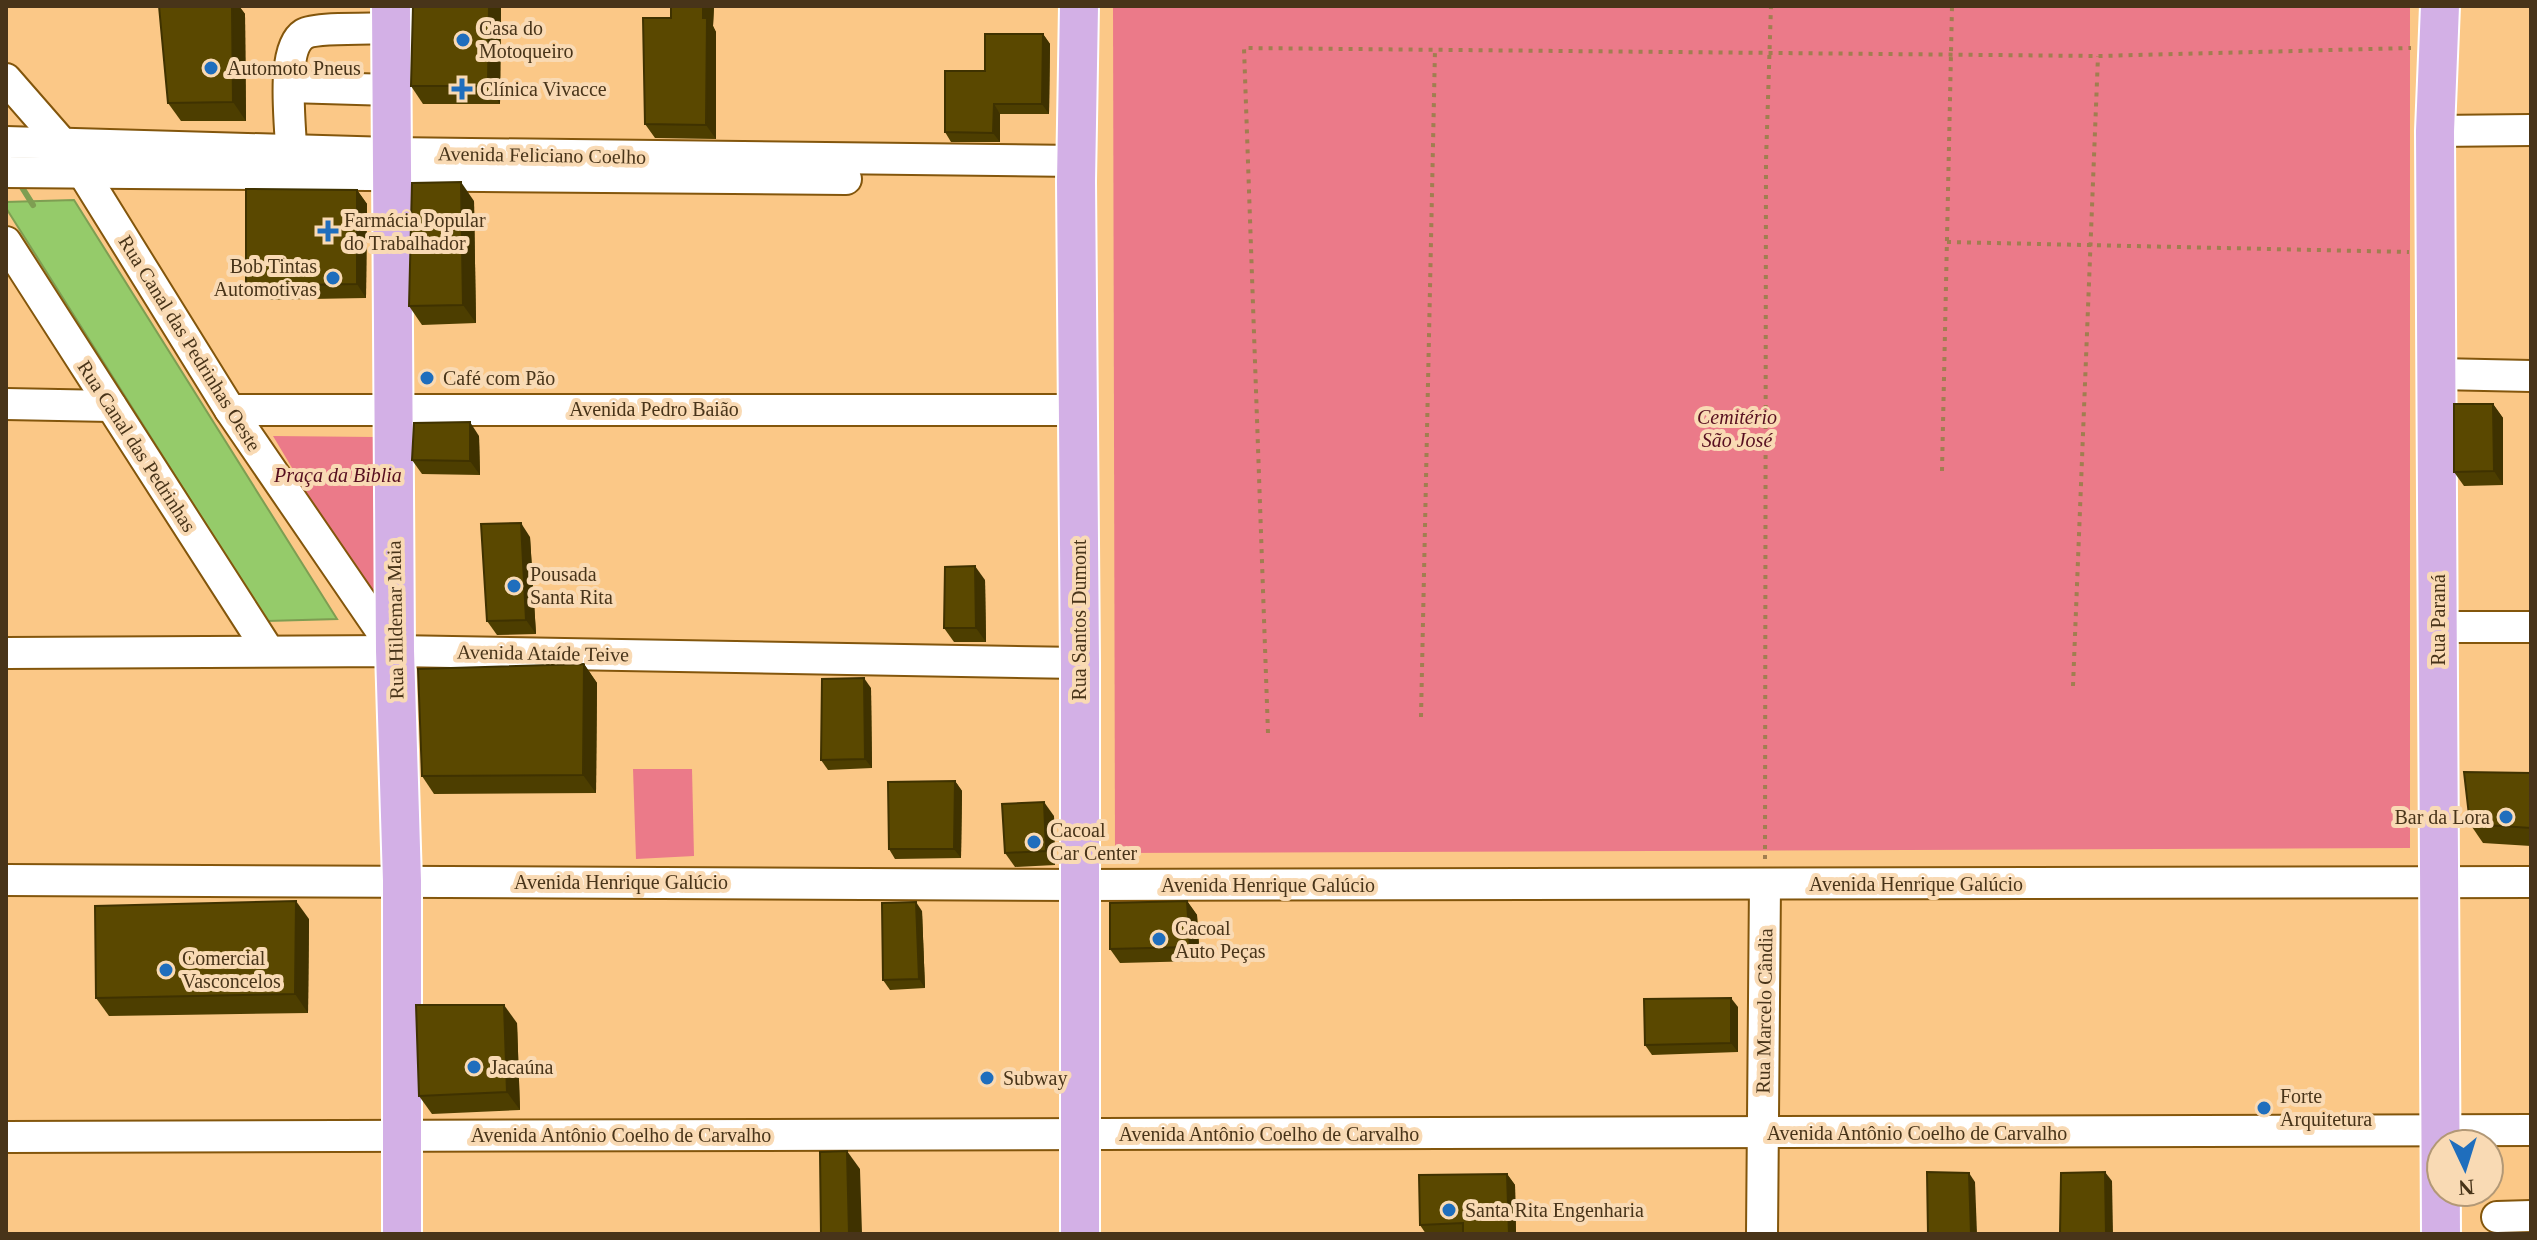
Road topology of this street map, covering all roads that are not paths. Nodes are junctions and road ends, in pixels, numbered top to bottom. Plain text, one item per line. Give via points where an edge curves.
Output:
1 (1079, 6) edge
2 (2440, 6) edge
3 (391, 17) edge
4 (6, 79) edge
5 (289, 87) junction
6 (391, 90) junction
7 (2531, 130) edge
8 (2435, 131) junction
9 (18, 142) edge
10 (61, 142) junction
11 (291, 150) junction
12 (391, 164) junction
13 (1077, 171) junction
14 (6, 172) edge
15 (83, 173) junction
16 (6, 242) edge
17 (2438, 374) junction
18 (2531, 376) edge
19 (6, 404) edge
20 (111, 406) junction
21 (392, 409) junction
22 (230, 410) junction
23 (1078, 410) junction
24 (2438, 627) junction
25 (2531, 627) edge
26 (268, 650) junction
27 (395, 651) junction
28 (6, 653) edge
29 (1080, 663) junction
30 (6, 880) edge
31 (402, 881) junction
32 (2438, 882) junction
33 (2531, 882) edge
34 (1765, 884) junction
35 (1080, 885) junction
36 (2441, 1128) edge
37 (2531, 1130) edge
38 (2505, 1131) edge
39 (2425, 1132) edge
40 (1762, 1133) junction
41 (1080, 1134) junction
42 (401, 1135) junction
43 (6, 1137) edge
44 (2441, 1208) edge
45 (2531, 1216) edge
46 (2497, 1217) dead end
47 (402, 1234) edge
48 (1080, 1234) edge
49 (1762, 1234) edge
50 (2441, 1234) edge

1 - 13 main road, Rua Santos Dumont
2 - 8 main road, Rua Paraná
3 - 5 street via 305,33 289,65
3 - 6 main road, Rua Hildemar Maia
4 - 10 street, Rua Canal das Pedrinhas Oeste
5 - 6 street
5 - 11 street
6 - 12 main road, Rua Hildemar Maia
7 - 8 street
8 - 17 main road, Rua Paraná
9 - 10 street, Avenida Feliciano Coelho
10 - 11 street, Avenida Feliciano Coelho
10 - 15 street, Rua Canal das Pedrinhas Oeste
11 - 12 street, Avenida Feliciano Coelho
12 - 13 street, Avenida Feliciano Coelho
12 - 15 street, Avenida Feliciano Coelho
12 - 21 main road, Rua Hildemar Maia
13 - 23 main road, Rua Santos Dumont
14 - 15 street, Avenida Feliciano Coelho
15 - 22 street, Rua Canal das Pedrinhas Oeste
16 - 20 street, Rua Canal das Pedrinhas
17 - 18 street
17 - 24 main road, Rua Paraná
19 - 20 street
20 - 26 street, Rua Canal das Pedrinhas
21 - 22 street, Avenida Pedro Baião
21 - 23 street, Avenida Pedro Baião
21 - 27 main road, Rua Hildemar Maia
22 - 27 street, Rua Canal das Pedrinhas Oeste
23 - 29 main road, Rua Santos Dumont
24 - 25 street
24 - 32 main road, Rua Paraná
26 - 27 street, Avenida Ataíde Teive
26 - 28 street, Avenida Ataíde Teive
27 - 29 street, Avenida Ataíde Teive
27 - 31 main road, Rua Hildemar Maia
29 - 35 main road, Rua Santos Dumont
30 - 31 street, Avenida Henrique Galúcio
31 - 35 street, Avenida Henrique Galúcio
31 - 42 main road, Rua Hildemar Maia
32 - 33 street, Avenida Henrique Galúcio
32 - 34 street, Avenida Henrique Galúcio
32 - 36 main road, Rua Paraná
34 - 35 street, Avenida Henrique Galúcio
34 - 40 street, Rua Marcelo Cândia
35 - 41 main road, Rua Santos Dumont
37 - 38 street, Avenida Antônio Coelho de Carvalho
39 - 40 street, Avenida Antônio Coelho de Carvalho
40 - 41 street, Avenida Antônio Coelho de Carvalho
40 - 49 street, Rua Marcelo Cândia
41 - 42 street, Avenida Antônio Coelho de Carvalho
41 - 48 main road, Rua Santos Dumont
42 - 43 street, Avenida Antônio Coelho de Carvalho
42 - 47 main road, Rua Hildemar Maia
44 - 50 main road, Rua Paraná
45 - 46 street

